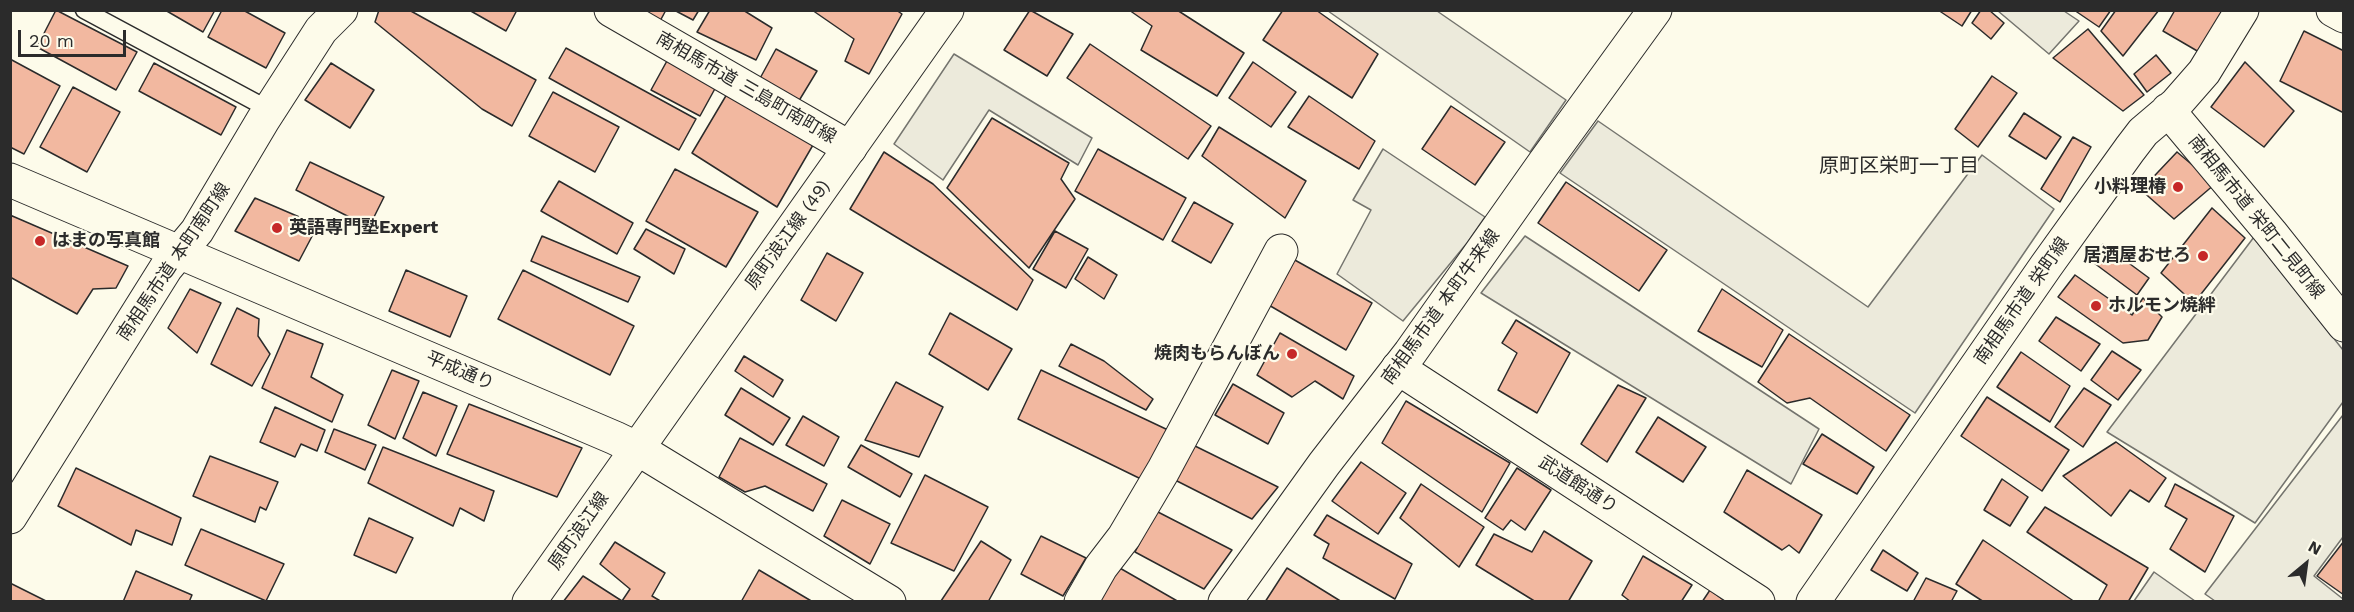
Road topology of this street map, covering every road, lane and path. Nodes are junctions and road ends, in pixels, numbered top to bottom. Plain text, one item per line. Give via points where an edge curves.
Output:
1 (84, 10) edge
2 (341, 10) edge
3 (611, 10) edge
4 (947, 10) edge
5 (1655, 10) edge
6 (2242, 10) edge
7 (2333, 10) edge
8 (2343, 16) edge
9 (270, 110) junction
10 (2168, 110) junction
11 (850, 148) junction
12 (10, 180) edge
13 (1281, 250) dead end
14 (180, 252) junction
15 (2343, 326) edge
16 (1398, 368) junction
17 (634, 454) junction
18 (10, 518) edge
19 (529, 602) edge
20 (889, 602) edge
21 (1081, 602) edge
22 (1225, 602) edge
23 (1758, 602) edge
24 (1813, 602) edge

1 - 9 lane
2 - 9 street, 南相馬市道 本町南町線 via 321,30
3 - 11 street, 南相馬市道 三島町南町線
4 - 11 street, 原町浪江線 (49)
5 - 16 street, 南相馬市道 本町牛来線
6 - 10 street, 南相馬市道 栄町線 via 2204,72
7 - 8 street
9 - 14 street, 南相馬市道 本町南町線 via 197,231
10 - 15 street, 南相馬市道 栄町二見町線
10 - 24 street, 南相馬市道 栄町線 via 2143,132 2046,266
11 - 17 street, 原町浪江線 (49)
12 - 14 street, 平成通り
13 - 21 street via 1163,471
14 - 17 street, 平成通り
14 - 18 street, 南相馬市道 本町南町線 via 166,268
16 - 22 street, 南相馬市道 本町牛来線
16 - 23 street, 武道館通り
17 - 19 street, 原町浪江線
17 - 20 street, 平成通り

